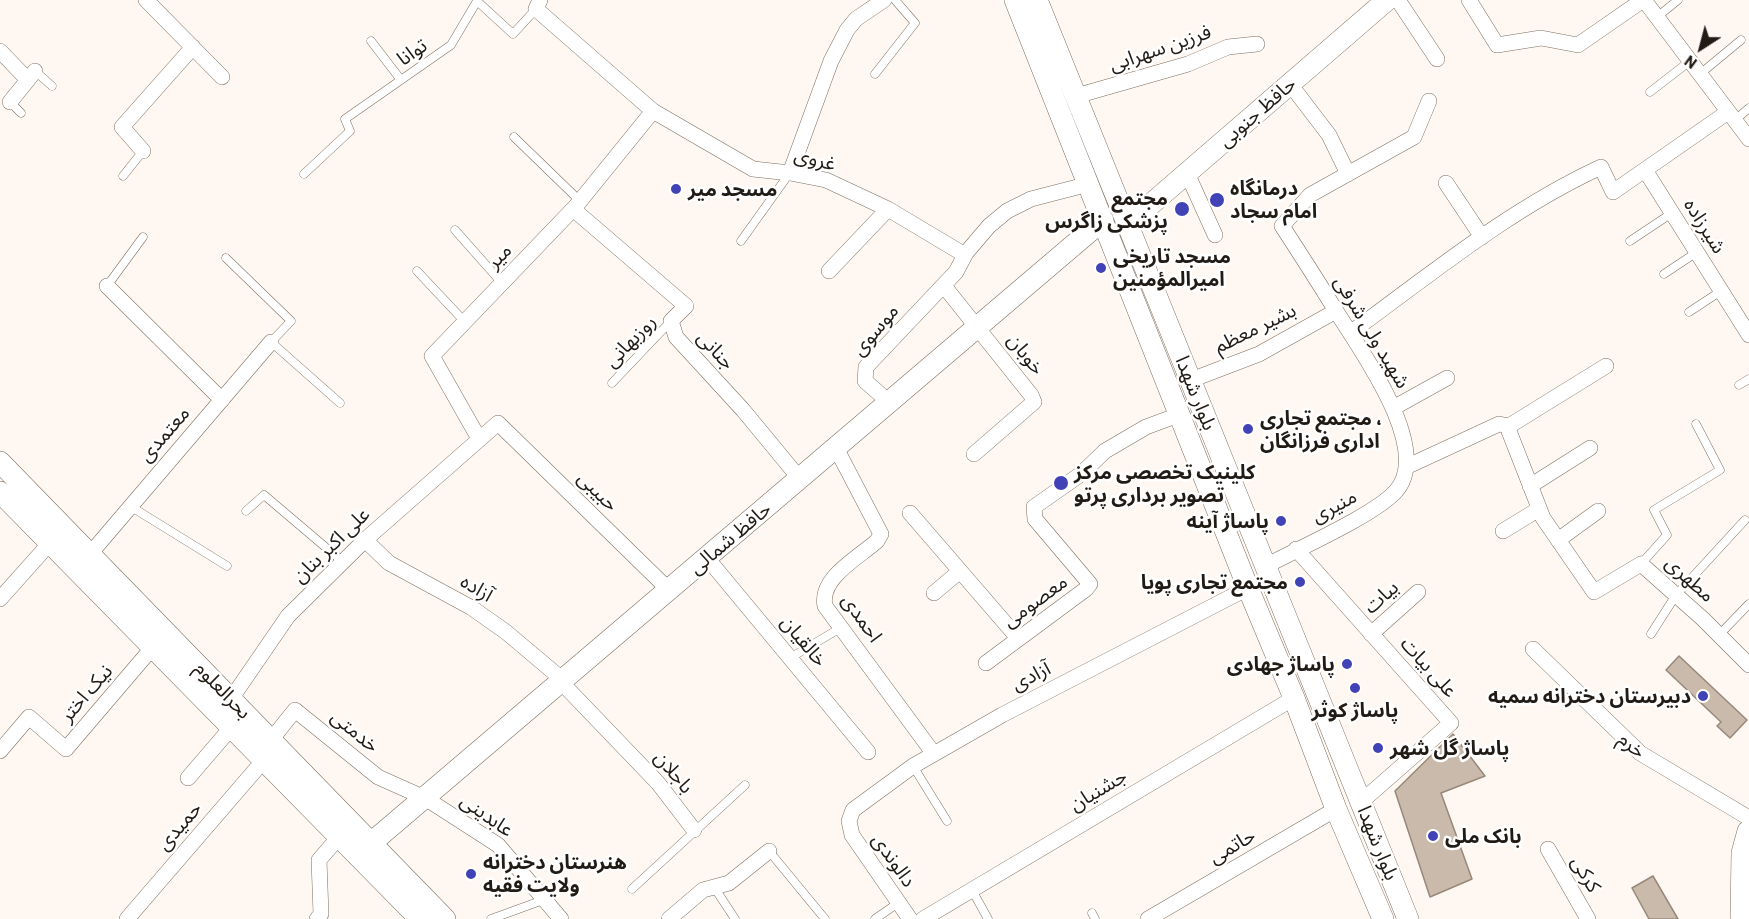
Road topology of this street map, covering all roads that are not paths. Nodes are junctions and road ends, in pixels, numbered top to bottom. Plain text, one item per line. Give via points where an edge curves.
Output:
1 (146, 0) edge
2 (884, 0) edge
3 (895, 0) edge
4 (1015, 0) edge
5 (1037, 0) edge
6 (1387, 0) edge
7 (1398, 0) edge
8 (1469, 0) edge
9 (1644, 0) edge
10 (1678, 0) edge
11 (538, 4) edge
12 (1657, 17) junction
13 (1741, 40) dead end
14 (371, 41) dead end
15 (1257, 44) dead end
16 (193, 47) junction
17 (0, 51) edge
18 (1437, 59) dead end
19 (1690, 61) junction
20 (875, 74) dead end
21 (1700, 74) junction
22 (32, 75) junction
23 (222, 77) dead end
24 (401, 80) junction
25 (1290, 84) junction
26 (52, 86) dead end
27 (1650, 92) dead end
28 (1076, 96) junction
29 (1429, 101) dead end
30 (15, 107) dead end
31 (1749, 108) edge
32 (653, 111) junction
33 (1731, 116) junction
34 (514, 137) dead end
35 (1749, 140) edge
36 (143, 151) joint
37 (1645, 170) junction
38 (790, 173) junction
39 (1187, 173) junction
40 (304, 174) dead end
41 (1348, 174) junction
42 (123, 176) dead end
43 (1446, 183) dead end
44 (1089, 184) junction
45 (577, 205) junction
46 (888, 209) junction
47 (1672, 213) junction
48 (1103, 220) junction
49 (1128, 224) junction
50 (454, 230) dead end
51 (1215, 235) dead end
52 (142, 237) dead end
53 (1482, 237) junction
54 (741, 241) dead end
55 (1629, 241) dead end
56 (1697, 252) junction
57 (965, 255) junction
58 (226, 258) dead end
59 (417, 271) dead end
60 (829, 271) dead end
61 (1664, 274) dead end
62 (502, 283) junction
63 (107, 286) joint
64 (944, 286) junction
65 (1721, 291) junction
66 (1336, 311) junction
67 (1689, 312) dead end
68 (1744, 315) edge
69 (671, 321) junction
70 (465, 322) junction
71 (978, 327) junction
72 (1350, 333) junction
73 (1749, 335) edge
74 (272, 342) junction
75 (1606, 366) dead end
76 (1447, 378) dead end
77 (1749, 378) edge
78 (1191, 380) junction
79 (612, 383) dead end
80 (1739, 385) dead end
81 (222, 400) junction
82 (890, 402) junction
83 (340, 403) dead end
84 (1393, 408) junction
85 (1181, 414) junction
86 (498, 423) joint
87 (1696, 424) dead end
88 (1507, 426) junction
89 (478, 438) junction
90 (836, 448) junction
91 (1590, 448) dead end
92 (974, 454) dead end
93 (0, 462) edge
94 (1406, 467) junction
95 (800, 478) junction
96 (1530, 486) junction
97 (0, 492) edge
98 (130, 506) junction
99 (1539, 509) junction
100 (246, 511) dead end
101 (1598, 511) dead end
102 (910, 513) dead end
103 (1745, 520) dead end
104 (1503, 531) dead end
105 (365, 540) junction
106 (1558, 540) junction
107 (50, 543) junction
108 (1296, 549) junction
109 (90, 554) junction
110 (707, 558) junction
111 (343, 562) junction
112 (1641, 564) junction
113 (226, 566) dead end
114 (1266, 566) junction
115 (960, 571) junction
116 (1248, 588) junction
117 (669, 590) junction
118 (1418, 592) dead end
119 (934, 593) dead end
120 (1676, 595) junction
121 (0, 599) edge
122 (1749, 604) edge
123 (842, 627) junction
124 (1371, 634) junction
125 (1651, 634) dead end
126 (1719, 635) junction
127 (1018, 638) junction
128 (153, 647) junction
129 (1533, 649) dead end
130 (790, 658) junction
131 (986, 663) dead end
132 (1749, 665) edge
133 (562, 681) junction
134 (1294, 698) junction
135 (231, 699) junction
136 (231, 728) junction
137 (268, 750) junction
138 (0, 751) edge
139 (868, 752) dead end
140 (934, 754) junction
141 (913, 766) junction
142 (188, 778) dead end
143 (745, 785) dead end
144 (425, 798) junction
145 (1361, 802) junction
146 (1336, 809) junction
147 (1749, 818) edge
148 (849, 821) joint
149 (946, 821) dead end
150 (694, 830) junction
151 (1749, 831) edge
152 (339, 837) junction
153 (364, 849) junction
154 (1548, 849) dead end
155 (769, 851) joint
156 (714, 887) junction
157 (632, 889) dead end
158 (972, 890) junction
159 (546, 899) junction
160 (898, 903) junction
161 (1741, 915) edge
162 (322, 917) edge
163 (127, 919) edge
164 (420, 919) edge
165 (445, 919) edge
166 (490, 919) edge
167 (561, 919) edge
168 (669, 919) edge
169 (735, 919) edge
170 (825, 919) edge
171 (875, 919) edge
172 (910, 919) edge
173 (923, 919) edge
174 (988, 919) edge
175 (1148, 919) edge
176 (1383, 919) edge
177 (1408, 919) edge
178 (1588, 919) edge

1 - 16 street
2 - 38 street via 847,30 831,61
3 - 20 lane via 915,23
4 - 44 main road, بلوار شهدا
5 - 28 main road, بلوار شهدا
6 - 25 main road, حافظ جنوبی
7 - 18 street
8 - 9 street via 1497,45 1541,38 1578,45
9 - 12 street
10 - 12 lane
11 - 24 lane, توانا via 513,34 477,1 452,45
11 - 32 street
12 - 19 street
13 - 21 lane
14 - 24 lane
15 - 28 street, فرزین سهرابی via 1228,47 1188,64
16 - 23 street
16 - 36 street via 122,128
17 - 22 street
19 - 21 street
19 - 27 lane
21 - 33 street
22 - 26 lane
22 - 30 street
24 - 40 lane, توانا via 345,119 350,131
25 - 39 main road, حافظ جنوبی
25 - 41 street via 1329,135
28 - 49 main road, بلوار شهدا
29 - 41 street via 1414,137
31 - 33 lane
32 - 38 street, غروی via 753,170
32 - 45 street, میر
33 - 35 street
33 - 37 street
34 - 45 lane
36 - 42 lane
37 - 47 street, شیرزاده
37 - 53 street via 1613,192 1601,167 1559,186
38 - 46 street, غروی via 825,180
38 - 54 lane
39 - 49 main road, حافظ جنوبی
39 - 51 street
41 - 66 street, شهید ولی شرفی via 1310,195 1282,226
43 - 53 street
44 - 48 main road, بلوار شهدا
44 - 57 street, موسوی via 1031,199 1007,211
45 - 62 street, میر
45 - 69 street, جنانی via 686,306
46 - 57 street, غروی
46 - 60 street
47 - 55 lane
47 - 56 street, شیرزاده
48 - 49 main road
48 - 71 main road, حافظ شمالی
48 - 85 main road, بلوار شهدا
49 - 78 main road, بلوار شهدا
50 - 62 lane
52 - 63 lane
53 - 72 street
56 - 61 lane
56 - 65 street, شیرزاده
57 - 64 street, موسوی
58 - 74 lane via 291,321
59 - 70 lane
62 - 70 street, میر
63 - 81 street
64 - 71 street
64 - 82 street, موسوی via 866,368 866,381
65 - 67 lane
65 - 68 street, شیرزاده
66 - 72 street, شهید ولی شرفی
66 - 78 street, بشیر معظم via 1259,354
68 - 73 street, شیرزاده
69 - 79 lane, روزبهانی
69 - 95 street, جنانی via 676,337
70 - 89 street, میر via 432,356
71 - 82 main road, حافظ شمالی
71 - 92 street, خوبان via 1034,402
72 - 84 street, شهید ولی شرفی
74 - 81 street, معتمدی
74 - 83 lane
75 - 88 street
76 - 84 street
77 - 80 lane
78 - 114 main road, بلوار شهدا
81 - 98 street, معتمدی
82 - 90 main road, حافظ شمالی
84 - 94 street, شهید ولی شرفی
85 - 116 main road, بلوار شهدا
85 - 127 street, معصومی via 1105,451 1081,474 1034,507 1035,519 1090,584
86 - 89 street, علی اکبر بنان
86 - 117 street, حبیبی
87 - 112 lane via 1720,471 1654,510 1667,535
88 - 94 street via 1499,424
88 - 96 street
89 - 105 street, علی اکبر بنان
90 - 95 main road, حافظ شمالی
90 - 123 street, احمدی via 881,534 826,584 825,606
91 - 96 street
93 - 109 main road, بحرالعلوم
94 - 108 street, منیری via 1395,492 1375,508
95 - 110 main road, حافظ شمالی
96 - 99 street
97 - 107 main road, بحرالعلوم
98 - 109 street, معتمدی
98 - 113 lane
99 - 104 street
99 - 106 street
100 - 111 lane via 264,495
101 - 106 street
102 - 115 street
103 - 120 lane
105 - 111 street, علی اکبر بنان
105 - 133 street, آزاده via 389,563 489,620
106 - 112 street, مطهری via 1594,592
107 - 121 street
107 - 128 main road, بحرالعلوم
108 - 114 street, منیری
108 - 124 street, علی بیات
109 - 135 main road, بحرالعلوم
110 - 117 main road, حافظ شمالی
110 - 130 street, خالقیان
111 - 135 street, علی اکبر بنان via 288,616
112 - 120 street, مطهری
114 - 145 main road, بلوار شهدا
115 - 119 street
115 - 127 street
116 - 134 main road, بلوار شهدا
116 - 140 street, آزادی
117 - 133 main road, حافظ شمالی
118 - 124 street, بیات
120 - 125 lane
120 - 126 street, مطهری
122 - 126 lane
123 - 130 lane
123 - 140 street, احمدی
124 - 145 street, علی بیات via 1451,723
126 - 132 street, مطهری
127 - 131 street, معصومی
128 - 136 main road, بحرالعلوم
128 - 138 street, نیک اختر via 66,749 29,717
129 - 147 street, خرم via 1640,753
130 - 139 street, خالقیان
133 - 144 main road, حافظ شمالی
133 - 150 street, باجلان via 658,783
134 - 146 main road, بلوار شهدا
134 - 158 street, جشنیان
135 - 137 main road, بحرالعلوم
136 - 137 main road, بحرالعلوم
136 - 142 street
137 - 144 street, خدمتی via 295,710 378,777
137 - 152 main road, بحرالعلوم
137 - 153 main road, بحرالعلوم
137 - 163 street, حمیدی
140 - 141 street, آزادی
141 - 148 street, آزادی via 853,810
141 - 149 lane
143 - 150 lane
144 - 153 main road, حافظ شمالی
144 - 159 street, عابدینی via 498,844
145 - 177 main road, بلوار شهدا
146 - 175 street, حاتمی
146 - 176 main road, بلوار شهدا
148 - 160 street, دالوندی via 860,849
150 - 157 lane
151 - 161 main road via 1742,853
152 - 153 main road, بحرالعلوم
152 - 162 street via 319,860
153 - 164 main road, بحرالعلوم
153 - 165 main road, بحرالعلوم
154 - 178 street, کرکی
155 - 156 street via 729,883
155 - 170 lane
156 - 168 street via 703,890
156 - 169 lane
158 - 173 street, جشنیان
158 - 174 lane
159 - 166 lane
159 - 167 street, عابدینی
160 - 171 lane
160 - 172 street, دالوندی

